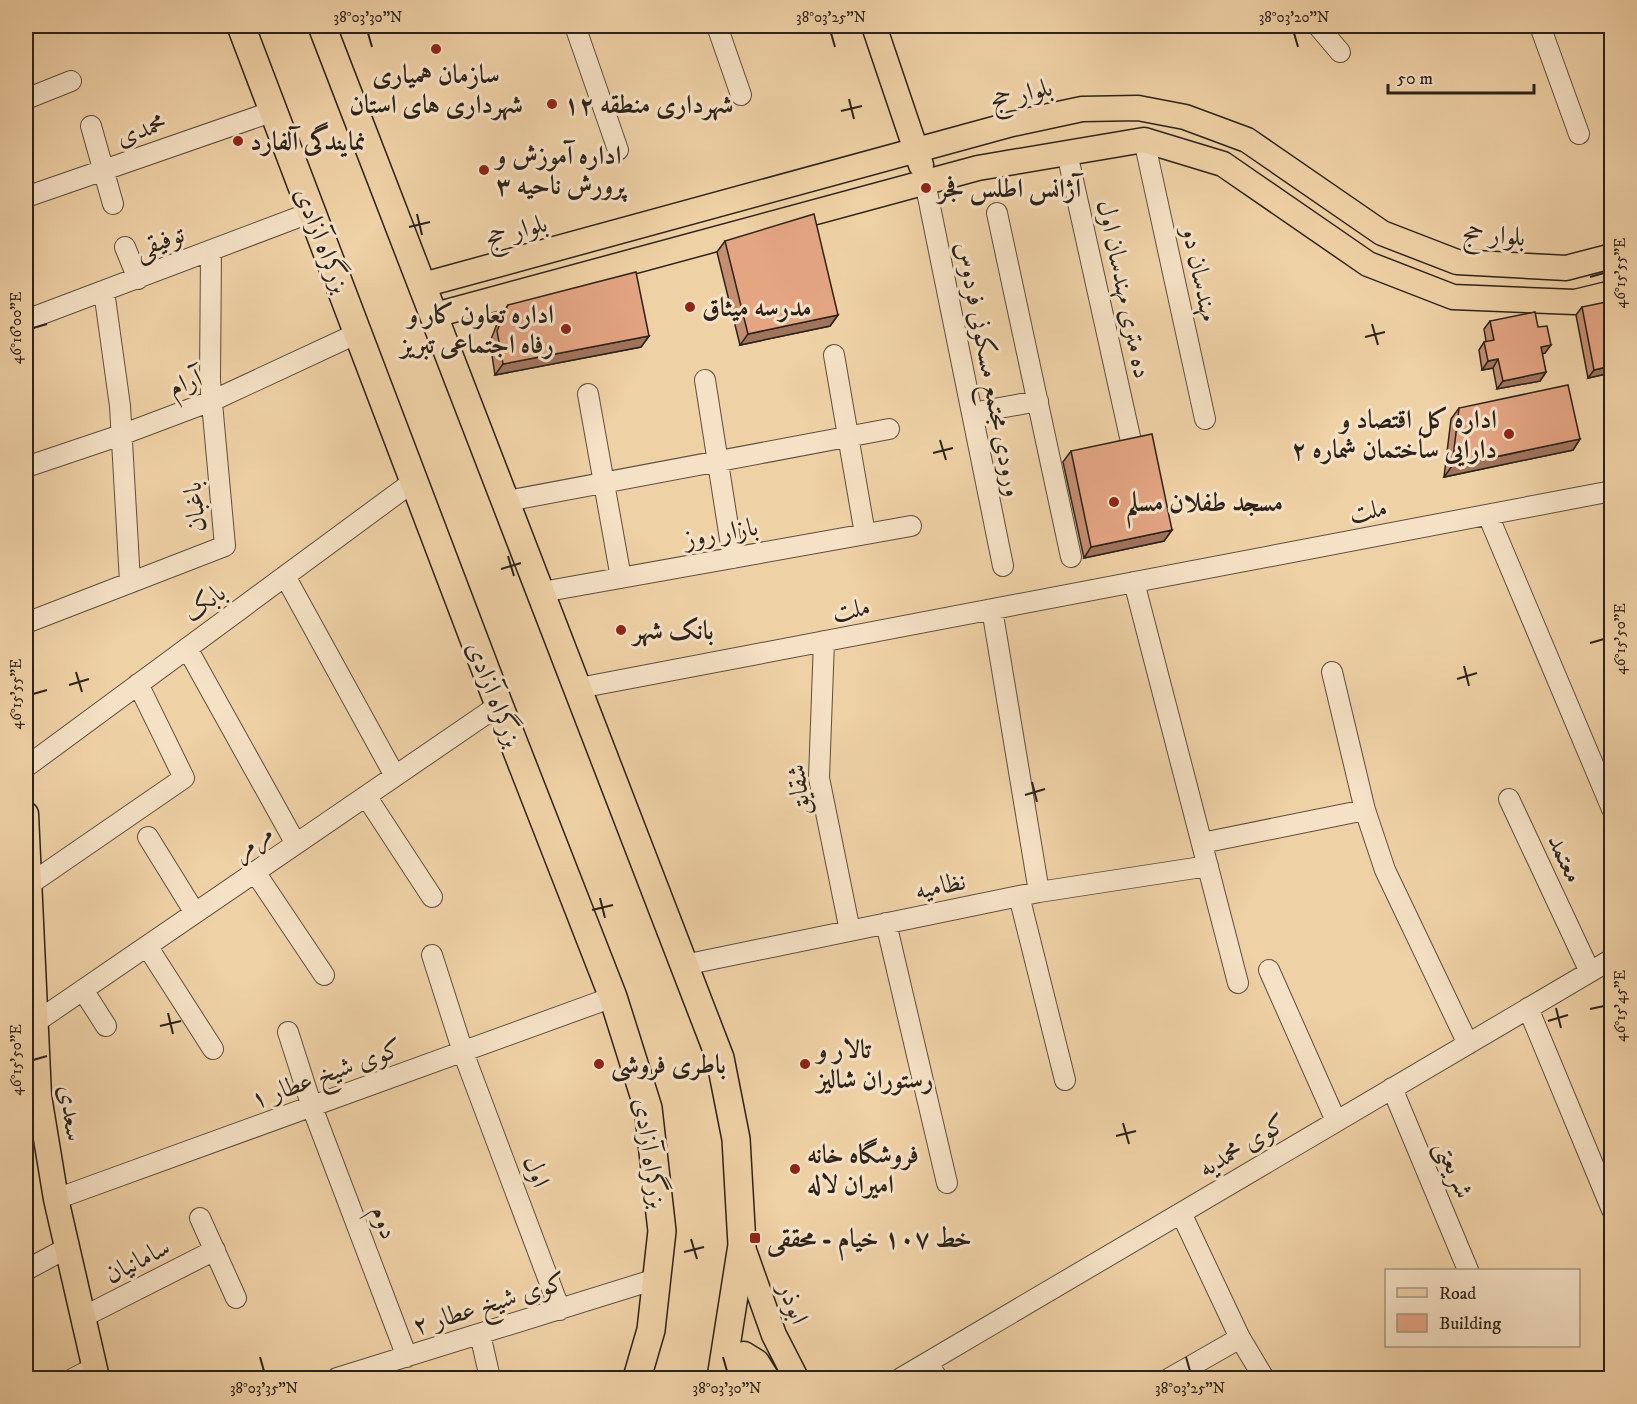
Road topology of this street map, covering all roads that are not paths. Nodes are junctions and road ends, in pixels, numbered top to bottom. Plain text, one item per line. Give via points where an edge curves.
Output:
1 (241, 26) edge
2 (322, 26) edge
3 (575, 26) edge
4 (717, 26) edge
5 (874, 26) edge
6 (1318, 26) edge
7 (1540, 26) edge
8 (1340, 52) dead end
9 (71, 81) dead end
10 (741, 95) dead end
11 (26, 99) edge
12 (274, 111) junction
13 (91, 126) dead end
14 (1579, 134) dead end
15 (1144, 140) junction
16 (917, 149) junction
17 (618, 150) dead end
18 (1067, 153) junction
19 (103, 171) junction
20 (925, 182) junction
21 (26, 197) edge
22 (114, 204) dead end
23 (312, 212) junction
24 (997, 213) dead end
25 (125, 247) dead end
26 (211, 250) junction
27 (1611, 256) edge
28 (1532, 266) junction
29 (468, 272) junction
30 (138, 279) junction
31 (423, 285) junction
32 (104, 291) junction
33 (1611, 293) edge
34 (1530, 300) junction
35 (480, 303) junction
36 (435, 315) junction
37 (26, 320) edge
38 (358, 333) junction
39 (834, 355) dead end
40 (705, 380) dead end
41 (588, 394) dead end
42 (214, 400) junction
43 (1038, 401) junction
44 (972, 413) junction
45 (1205, 419) dead end
46 (889, 429) dead end
47 (121, 435) junction
48 (848, 437) junction
49 (1130, 437) edge
50 (717, 462) junction
51 (26, 467) edge
52 (414, 481) junction
53 (604, 483) junction
54 (1611, 491) edge
55 (507, 501) junction
56 (1488, 515) junction
57 (911, 526) dead end
58 (865, 534) junction
59 (1071, 557) dead end
60 (733, 558) junction
61 (1003, 566) dead end
62 (285, 576) junction
63 (621, 578) junction
64 (130, 582) junction
65 (1134, 582) junction
66 (542, 592) junction
67 (992, 609) junction
68 (26, 623) edge
69 (824, 641) junction
70 (187, 648) junction
71 (1332, 672) dead end
72 (138, 684) junction
73 (579, 688) junction
74 (499, 705) junction
75 (26, 767) edge
76 (395, 776) junction
77 (366, 796) junction
78 (1509, 799) dead end
79 (1611, 808) edge
80 (1365, 810) junction
81 (26, 814) edge
82 (148, 837) dead end
83 (1202, 843) junction
84 (296, 844) junction
85 (1208, 866) junction
86 (255, 872) junction
87 (30, 884) junction
88 (1039, 892) junction
89 (1019, 896) junction
90 (432, 897) dead end
91 (195, 913) junction
92 (886, 923) junction
93 (850, 931) junction
94 (147, 946) junction
95 (432, 955) dead end
96 (1611, 959) edge
97 (684, 965) junction
98 (1269, 970) dead end
99 (1590, 972) junction
100 (324, 975) dead end
101 (1238, 983) dead end
102 (83, 990) junction
103 (613, 997) junction
104 (1528, 1008) junction
105 (36, 1022) junction
106 (106, 1026) dead end
107 (288, 1032) dead end
108 (1468, 1044) junction
109 (213, 1048) dead end
110 (463, 1052) junction
111 (31, 1058) edge
112 (1065, 1080) dead end
113 (1392, 1088) junction
114 (312, 1107) junction
115 (1336, 1121) junction
116 (947, 1183) dead end
117 (56, 1199) junction
118 (1611, 1209) edge
119 (1181, 1213) junction
120 (200, 1218) dead end
121 (742, 1245) junction
122 (67, 1248) junction
123 (215, 1250) junction
124 (1468, 1269) edge
125 (26, 1270) edge
126 (656, 1280) junction
127 (236, 1298) dead end
128 (560, 1310) junction
129 (83, 1317) junction
130 (480, 1334) junction
131 (1240, 1338) junction
132 (407, 1357) junction
133 (932, 1371) edge
134 (366, 1374) edge
135 (88, 1375) edge
136 (337, 1378) edge
137 (490, 1378) edge
138 (637, 1378) edge
139 (721, 1378) edge
140 (727, 1378) edge
141 (767, 1378) edge
142 (796, 1378) edge
143 (901, 1378) edge
144 (1170, 1378) edge
145 (1264, 1378) edge

1 - 12 highway, بزرگراه آزادی
2 - 31 highway
3 - 17 street
4 - 10 street
5 - 16 main road
6 - 8 street
7 - 14 street
9 - 11 street
12 - 19 street, محمدی
12 - 23 highway, بزرگراه آزادی
13 - 19 street
15 - 18 main road
15 - 34 main road via 1223,164 1368,264 1453,297
15 - 45 street, مهندسان دو
16 - 20 main road
16 - 28 main road, بلوار حج via 1082,109 1150,110 1185,117 1247,140 1382,233 1457,262
16 - 29 main road, بلوار حج
18 - 20 main road via 978,168
18 - 49 street, ده متری مهندسان اول
19 - 21 street, محمدی
19 - 22 street
20 - 35 main road
20 - 44 street, ورودی مجتمع مسکونی فردوس
23 - 26 street, توفیقی
23 - 38 highway, بزرگراه آزادی
24 - 43 street
25 - 30 street
26 - 30 street, توفیقی
26 - 42 street, باغبان via 210,381
27 - 28 main road, بلوار حج via 1566,268
28 - 34 main road
29 - 31 main road, بلوار حج
29 - 35 main road
30 - 32 street, توفیقی
31 - 36 highway
32 - 37 street, توفیقی
32 - 47 street
33 - 34 main road via 1575,302
35 - 36 main road
36 - 55 highway
38 - 42 street, آرام
38 - 52 highway, بزرگراه آزادی
39 - 48 street
40 - 50 street
41 - 53 street
42 - 47 street, آرام
42 - 64 street, باغبان via 225,546
43 - 44 street
43 - 59 street
44 - 61 street, ورودی مجتمع مسکونی فردوس
46 - 48 street
47 - 51 street, آرام
47 - 64 street
48 - 50 street
48 - 58 street
50 - 53 street
50 - 60 street
52 - 62 street, بابک
52 - 74 highway, بزرگراه آزادی
53 - 55 street
53 - 63 street
54 - 56 street, ملت
55 - 66 highway
56 - 65 street, ملت
56 - 79 street
57 - 58 street, بازار روز
58 - 60 street, بازار روز
60 - 63 street, بازار روز
62 - 70 street, بابک
62 - 76 street
63 - 66 street, بازار روز
64 - 68 street, باغبان
65 - 67 street, ملت
65 - 83 street
66 - 73 highway
67 - 69 street, ملت
67 - 88 street
69 - 73 street, ملت
69 - 93 street, شقایق via 819,778
70 - 72 street, بابک
70 - 84 street
71 - 80 street
72 - 75 street, بابک
72 - 87 street via 184,778
73 - 97 highway
74 - 76 street, مرمر
74 - 103 highway, بزرگراه آزادی
76 - 77 street, مرمر
77 - 84 street, مرمر
77 - 90 street
78 - 99 street, معتمد
80 - 83 street
80 - 108 street via 1385,870
81 - 87 main road, سعدی
82 - 91 street
83 - 85 street
84 - 86 street, مرمر
85 - 88 street, نظامیه
85 - 101 street
86 - 91 street, مرمر
86 - 100 street
87 - 105 main road, سعدی
88 - 89 street, نظامیه
89 - 92 street, نظامیه
89 - 112 street
91 - 94 street, مرمر
92 - 93 street, نظامیه
92 - 116 street
93 - 97 street, نظامیه
94 - 102 street, مرمر
94 - 109 street
95 - 110 street, اول
96 - 99 street, کوی محمدیه
97 - 121 highway via 720,1058 736,1139
98 - 115 street
99 - 104 street, کوی محمدیه
102 - 105 street, مرمر
102 - 106 street
103 - 110 street, کوی شیخ عطار ۱
103 - 126 highway, بزرگراه آزادی via 648,1108 662,1231
104 - 108 street, کوی محمدیه
104 - 118 street
105 - 111 main road, سعدی
107 - 114 street, دوم
108 - 113 street, کوی محمدیه
110 - 114 street, کوی شیخ عطار ۱
110 - 128 street, اول
111 - 117 main road, سعدی
113 - 115 street, کوی محمدیه
113 - 124 street, شریعتی
114 - 117 street, کوی شیخ عطار ۱
114 - 132 street, دوم
115 - 119 street, کوی محمدیه
117 - 122 main road, سعدی
119 - 131 street
119 - 133 street, کوی محمدیه
120 - 123 street
121 - 139 highway
121 - 142 main road, ابوذر via 774,1335
122 - 125 street
122 - 129 main road, سعدی
123 - 127 street
123 - 129 street, سامانیان
126 - 128 street, کوی شیخ عطار ۲
126 - 138 highway, بزرگراه آزادی via 651,1330
128 - 130 street, کوی شیخ عطار ۲
129 - 135 main road, سعدی
130 - 132 street, کوی شیخ عطار ۲
130 - 137 street
131 - 144 street
131 - 145 street
132 - 134 street, کوی شیخ عطار ۲
133 - 143 street, کوی محمدیه
134 - 136 street, کوی شیخ عطار ۲
140 - 141 main road via 744,1354 757,1362

